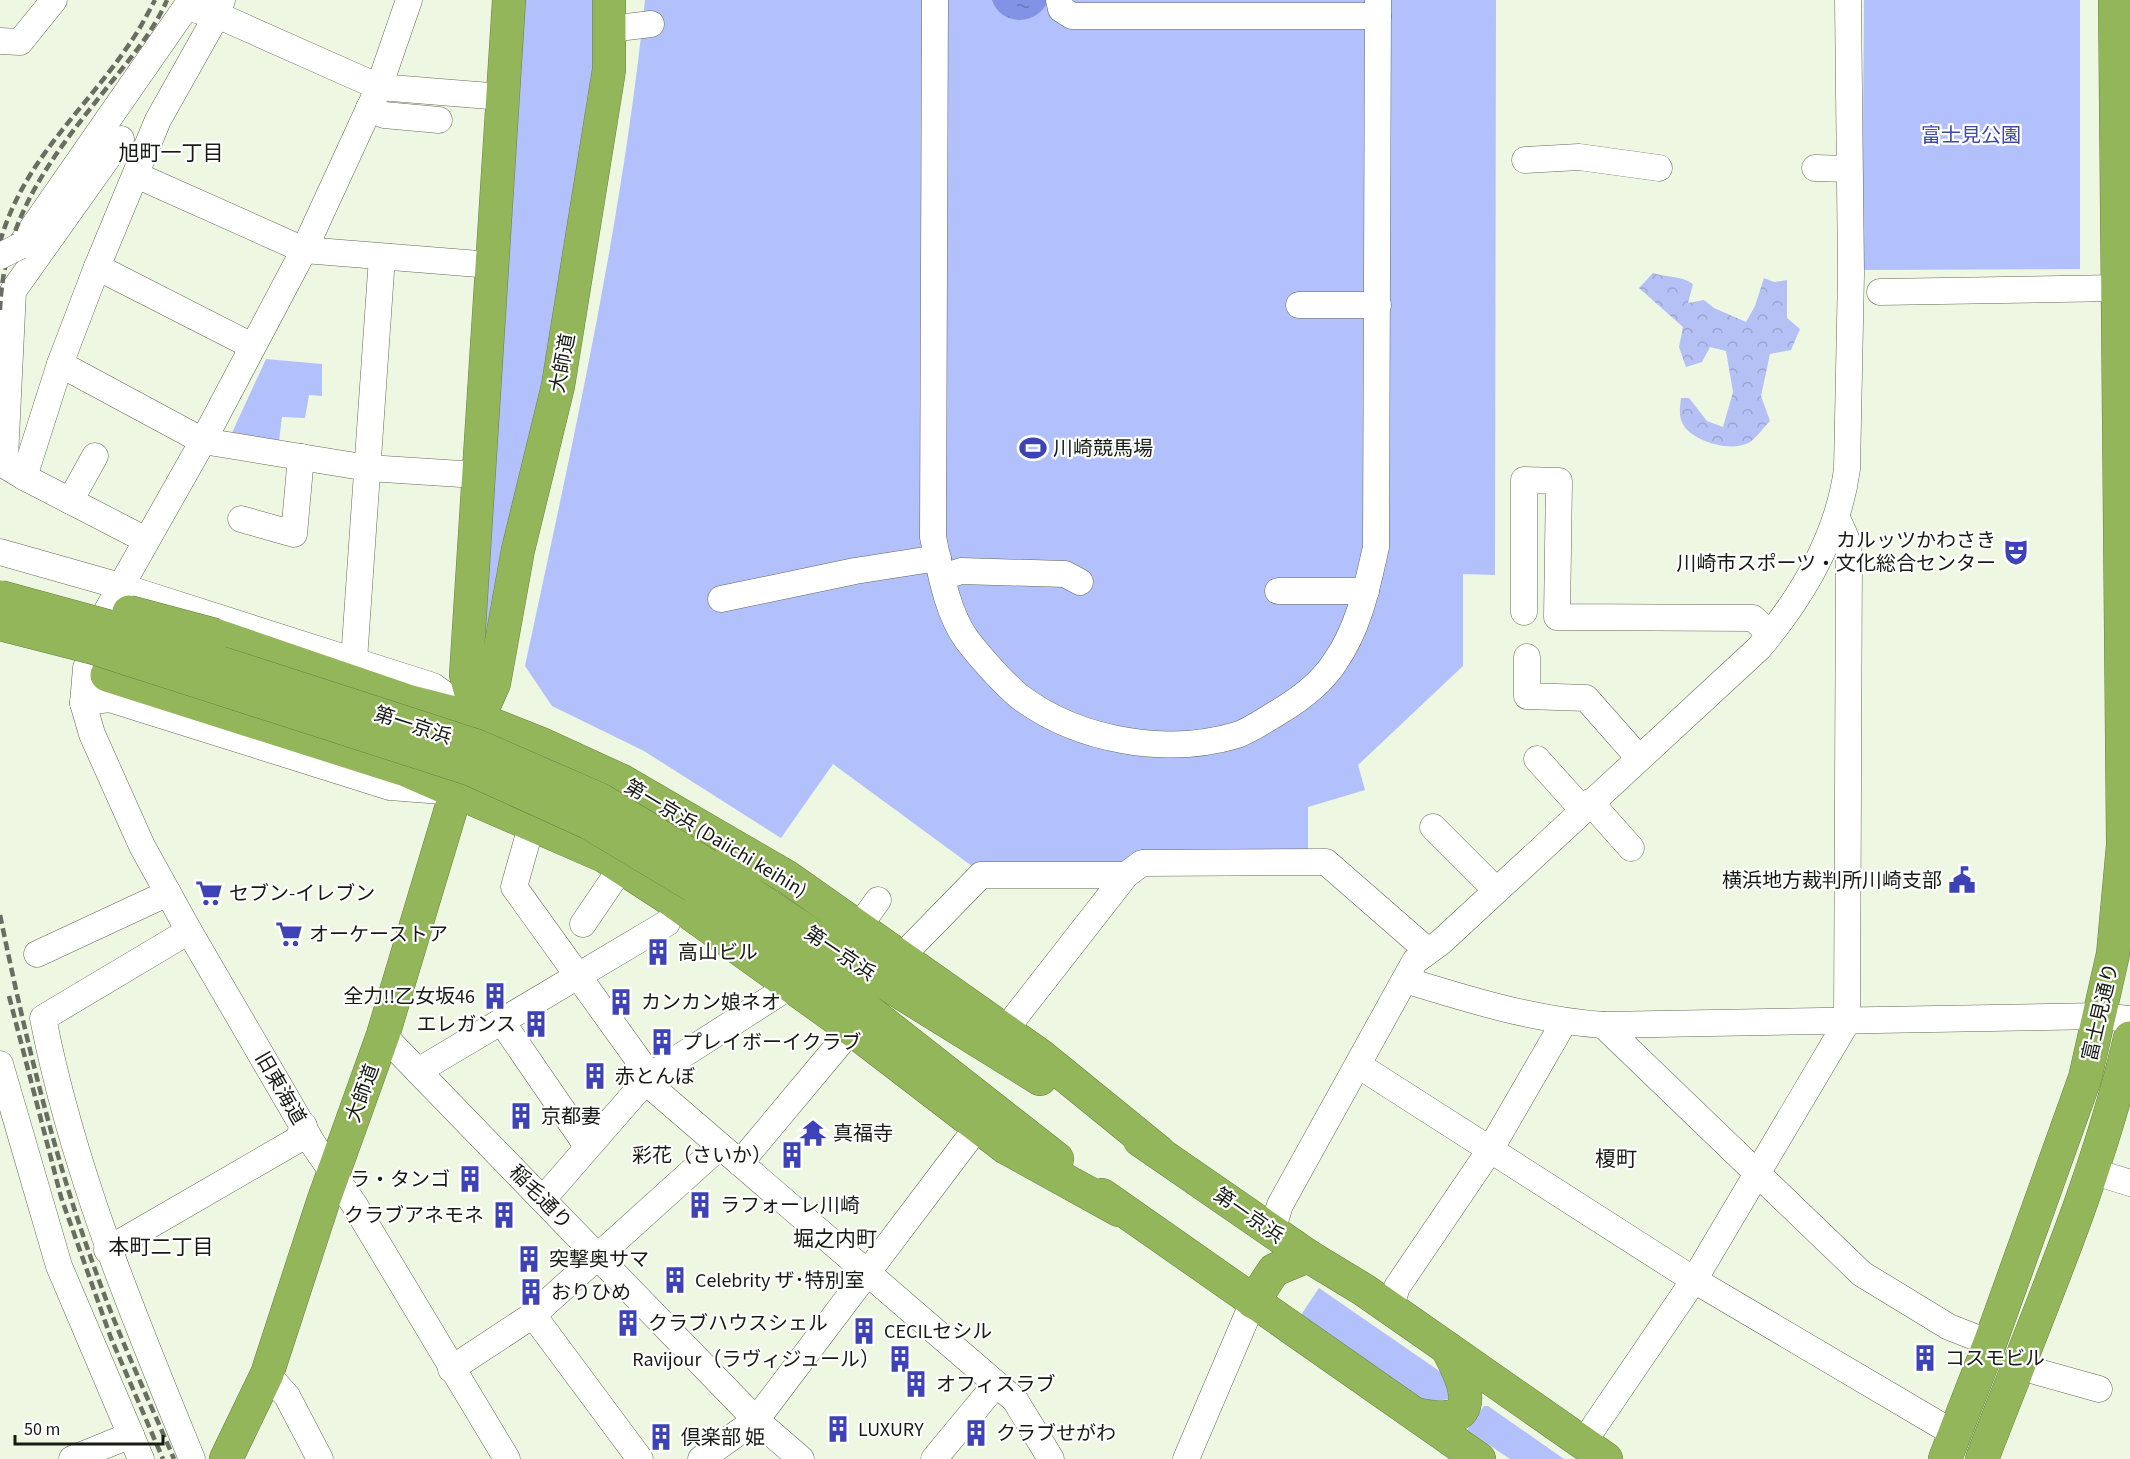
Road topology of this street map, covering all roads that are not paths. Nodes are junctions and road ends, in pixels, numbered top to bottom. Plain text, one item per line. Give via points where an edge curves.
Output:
1 (54, 0) edge
2 (409, 0) edge
3 (509, 0) edge
4 (935, 0) edge
5 (1059, 0) edge
6 (1848, 0) edge
7 (2115, 0) edge
8 (190, 4) edge
9 (219, 7) edge
10 (1378, 8) edge
11 (610, 14) edge
12 (651, 24) dead end
13 (0, 41) edge
14 (502, 96) junction
15 (374, 97) junction
16 (439, 120) dead end
17 (121, 139) dead end
18 (1525, 160) dead end
19 (1659, 168) dead end
20 (1815, 168) dead end
21 (1848, 169) junction
22 (135, 175) junction
23 (304, 250) junction
24 (0, 256) edge
25 (382, 257) junction
26 (491, 265) junction
27 (97, 267) junction
28 (2116, 288) junction
29 (1880, 292) dead end
30 (1299, 305) dead end
31 (1378, 305) junction
32 (252, 346) junction
33 (60, 364) junction
34 (203, 441) junction
35 (95, 456) dead end
36 (301, 457) junction
37 (368, 468) junction
38 (477, 476) junction
39 (24, 477) junction
40 (70, 501) junction
41 (1837, 518) junction
42 (241, 519) dead end
43 (146, 540) junction
44 (0, 552) edge
45 (940, 567) junction
46 (0, 576) edge
47 (1080, 582) dead end
48 (120, 586) junction
49 (1278, 591) dead end
50 (1366, 591) junction
51 (0, 597) edge
52 (721, 599) dead end
53 (1524, 612) dead end
54 (0, 624) edge
55 (1770, 634) junction
56 (0, 645) edge
57 (1527, 657) dead end
58 (354, 660) junction
59 (83, 703) junction
60 (478, 719) junction
61 (1640, 758) junction
62 (1537, 759) dead end
63 (457, 793) junction
64 (1586, 806) junction
65 (532, 823) junction
66 (1433, 827) dead end
67 (1631, 848) dead end
68 (621, 868) junction
69 (700, 875) junction
70 (1126, 875) junction
71 (1496, 890) junction
72 (168, 892) junction
73 (878, 900) dead end
74 (667, 923) dead end
75 (583, 924) dead end
76 (858, 928) junction
77 (189, 931) junction
78 (1428, 951) junction
79 (37, 954) dead end
80 (900, 958) junction
81 (581, 976) junction
82 (1405, 980) junction
83 (790, 986) junction
84 (2115, 1018) edge
85 (502, 1022) junction
86 (1564, 1022) junction
87 (1847, 1022) junction
88 (1603, 1025) junction
89 (1005, 1030) junction
90 (854, 1031) junction
91 (383, 1035) junction
92 (2130, 1038) edge
93 (0, 1064) edge
94 (1358, 1065) junction
95 (418, 1071) junction
96 (648, 1079) junction
97 (979, 1125) junction
98 (303, 1126) junction
99 (587, 1146) junction
100 (720, 1146) junction
101 (1490, 1150) junction
102 (1159, 1152) junction
103 (740, 1164) junction
104 (2092, 1171) junction
105 (1756, 1172) junction
106 (333, 1173) junction
107 (2130, 1183) edge
108 (543, 1199) junction
109 (1119, 1210) junction
110 (1272, 1230) junction
111 (107, 1250) junction
112 (597, 1256) junction
113 (1308, 1256) junction
114 (868, 1275) junction
115 (1694, 1280) junction
116 (1240, 1293) junction
117 (1390, 1308) junction
118 (533, 1315) junction
119 (1990, 1342) junction
120 (1447, 1348) junction
121 (2017, 1366) junction
122 (451, 1369) junction
123 (267, 1374) junction
124 (996, 1384) junction
125 (2098, 1389) dead end
126 (1416, 1414) junction
127 (756, 1420) junction
128 (130, 1435) junction
129 (1950, 1446) edge
130 (1594, 1451) edge
131 (72, 1459) edge
132 (141, 1459) edge
133 (192, 1459) edge
134 (226, 1459) edge
135 (320, 1459) edge
136 (507, 1459) edge
137 (640, 1459) edge
138 (701, 1459) edge
139 (801, 1459) edge
140 (934, 1459) edge
141 (1051, 1459) edge
142 (1186, 1459) edge
143 (1479, 1459) edge
144 (1982, 1459) edge

1 - 13 street via 20,42
2 - 15 street
3 - 14 highway
4 - 45 street via 933,537
5 - 10 street via 1061,9 1072,16
6 - 21 street
7 - 28 highway, 富士見通り
8 - 9 street
8 - 24 street, bridge via 20,246
9 - 15 street
9 - 22 street via 162,111
10 - 31 street
11 - 12 street
11 - 60 highway, 大師道 via 609,70 558,386 518,550 494,682
14 - 15 street
14 - 26 highway
15 - 16 street via 384,115
15 - 23 street
17 - 39 street via 13,291 5,458 6,466
18 - 19 street via 1579,157
20 - 21 street
21 - 41 street via 1851,274 1847,469
22 - 23 street
22 - 27 street
23 - 25 street
23 - 32 street
25 - 26 street
25 - 37 street
26 - 38 highway
27 - 32 street
27 - 33 street
28 - 29 street
28 - 84 highway, 富士見通り via 2123,845 2113,954
30 - 31 street
31 - 50 street via 1376,547
32 - 34 street
33 - 34 street
33 - 39 street
34 - 36 street
34 - 43 street
35 - 40 street
36 - 37 street
36 - 42 street via 294,534
37 - 38 street
37 - 58 street
38 - 60 highway via 466,675
39 - 40 street
40 - 43 street
41 - 55 street via 1805,586
41 - 87 street via 1849,554
43 - 48 street
44 - 48 street
45 - 47 street via 1065,574
45 - 50 street via 966,639 1020,696 1101,736 1146,743 1199,743 1240,734 1302,697 1335,663 1357,622
45 - 52 street via 855,571
46 - 60 highway, 第一京浜 (Daiichi keihin), bridge via 215,635 411,702
48 - 58 street
48 - 59 street via 104,616 86,668
49 - 50 street
51 - 69 highway, 第一京浜, bridge via 110,627 477,746 601,800
53 - 55 street via 1524,480 1558,481 1557,617 1754,618
54 - 69 highway, 第一京浜, bridge via 94,648 470,769
55 - 61 street
56 - 63 highway via 357,753
57 - 61 street via 1527,696 1586,698
58 - 60 street via 433,686
59 - 63 street via 110,699 390,787
59 - 72 street, 旧東海道 via 92,734 142,846
60 - 63 highway, 大師道
60 - 76 highway, 第一京浜 (Daiichi keihin) via 622,781 787,878
61 - 64 street
62 - 64 street
63 - 65 highway
63 - 91 highway, 大師道
64 - 67 street
64 - 71 street
65 - 68 highway via 604,856
65 - 81 street via 514,887
66 - 71 street
68 - 75 street
68 - 83 highway
69 - 102 highway, 第一京浜 via 874,976
69 - 109 highway, 第一京浜
70 - 78 street via 1142,863 1326,862 1402,921
70 - 80 street via 981,875
70 - 89 street
71 - 78 street
72 - 77 street, 旧東海道
72 - 79 street
73 - 76 street
74 - 81 street
76 - 80 highway, 第一京浜 (Daiichi keihin)
77 - 98 street, 旧東海道
77 - 111 street via 43,1018 55,1077
78 - 82 street via 1415,961
80 - 89 highway, 第一京浜 (Daiichi keihin)
81 - 85 street
81 - 96 street
82 - 86 street via 1506,1011
82 - 94 street
83 - 90 highway
83 - 96 street
84 - 87 street
84 - 119 highway, 富士見通り via 2070,1125
85 - 95 street
85 - 99 street
86 - 88 street
86 - 101 street
87 - 88 street
87 - 105 street
88 - 105 street
89 - 102 highway, 第一京浜 (Daiichi keihin)
90 - 97 highway
90 - 103 street via 841,1041
91 - 95 street, 稲毛通り
91 - 106 highway, 大師道
92 - 104 highway, 富士見通り
93 - 128 street via 59,1266
94 - 101 street
94 - 110 street via 1280,1205
95 - 108 street, 稲毛通り
96 - 99 street
96 - 100 street
97 - 109 highway via 1005,1147
97 - 114 street
98 - 106 street, 旧東海道
98 - 111 street via 297,1140
99 - 108 street
100 - 103 street
100 - 112 street
101 - 115 street
101 - 117 street via 1457,1207 1397,1287
102 - 110 highway, 第一京浜
103 - 114 street
104 - 107 street
104 - 121 highway, 富士見通り
105 - 115 street
105 - 119 street via 1862,1274 1949,1327
106 - 122 street, 旧東海道
106 - 123 highway, 大師道
108 - 112 street, 稲毛通り
109 - 116 highway, 第一京浜
110 - 113 highway, 第一京浜
110 - 116 highway via 1262,1258 1241,1281
111 - 133 street
112 - 118 street
112 - 127 street, 稲毛通り
113 - 116 highway via 1274,1270
113 - 117 highway, 第一京浜
114 - 124 street
114 - 127 street
115 - 129 street
115 - 130 street via 1677,1321
116 - 126 highway, 第一京浜
116 - 142 street
117 - 120 highway, 第一京浜
118 - 122 street
118 - 137 street
119 - 129 highway, 富士見通り
120 - 126 highway via 1464,1383 1467,1397 1463,1408 1446,1419
120 - 130 highway, 第一京浜
121 - 125 street
121 - 144 highway, 富士見通り
122 - 136 street, 旧東海道
123 - 134 highway, 大師道
123 - 135 street via 287,1395
124 - 140 street
124 - 141 street via 1016,1400
126 - 143 highway, 第一京浜
127 - 138 street
127 - 139 street, 稲毛通り
128 - 131 street
128 - 132 street

